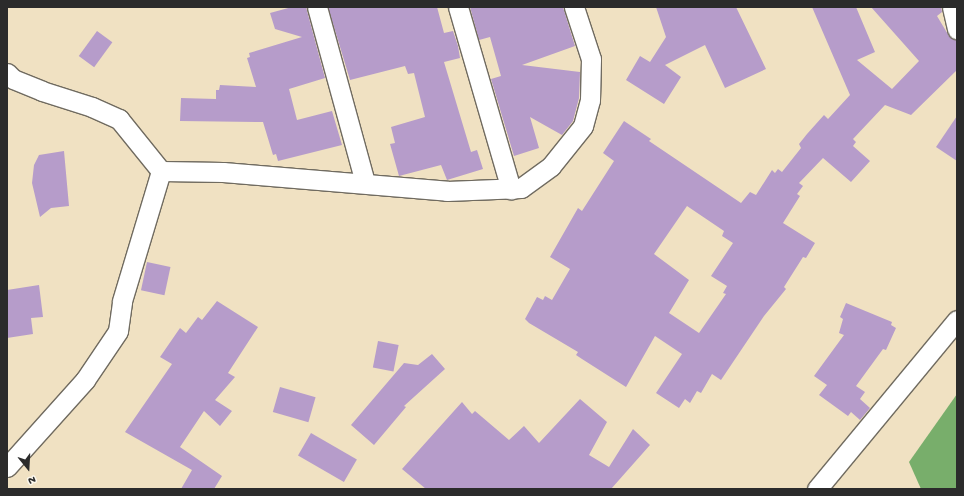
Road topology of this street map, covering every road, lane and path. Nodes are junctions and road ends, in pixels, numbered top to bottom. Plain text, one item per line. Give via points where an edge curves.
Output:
1 (317, 7) edge
2 (458, 7) edge
3 (574, 7) edge
4 (952, 7) edge
5 (957, 29) edge
6 (7, 73) edge
7 (161, 171) junction
8 (365, 183) junction
9 (511, 189) junction
10 (957, 320) edge
11 (7, 467) edge
12 (817, 489) edge

1 - 8 street
2 - 9 street
3 - 9 street via 591,59 590,100 584,126 551,166 520,188
4 - 5 street
6 - 7 street via 13,79 42,91 92,107 119,119
7 - 8 street via 224,172
7 - 11 street via 122,301 118,331 85,380
8 - 9 street via 447,191
10 - 12 street

